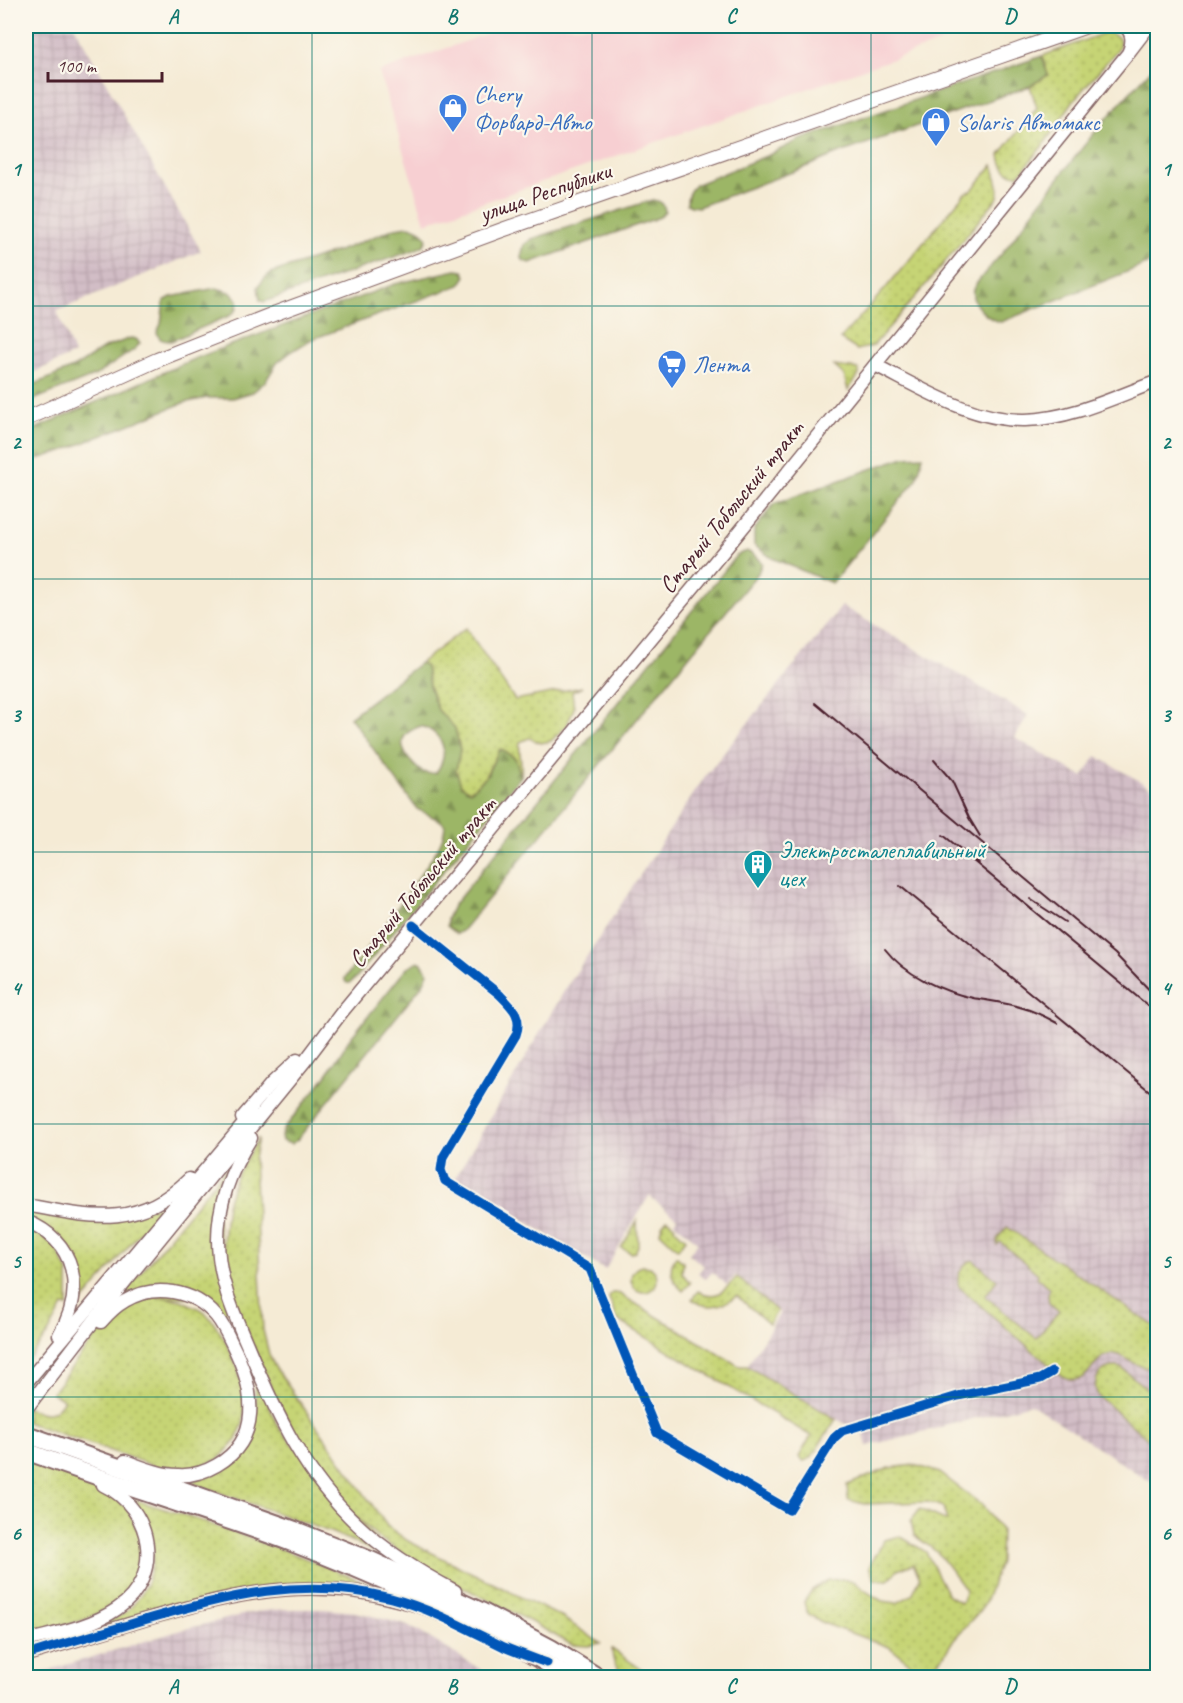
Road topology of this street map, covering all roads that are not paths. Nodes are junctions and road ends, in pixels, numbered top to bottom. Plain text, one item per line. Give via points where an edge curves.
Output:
1 (1087, 26) edge
2 (1124, 26) edge
3 (1149, 26) edge
4 (1129, 52) junction
5 (875, 365) junction
6 (1158, 381) edge
7 (26, 419) edge
8 (413, 925) junction
9 (301, 1061) junction
10 (26, 1206) edge
11 (26, 1221) edge
12 (41, 1364) junction
13 (1052, 1372) dead end
14 (51, 1375) junction
15 (26, 1383) edge
16 (26, 1409) edge
17 (26, 1434) edge
18 (47, 1442) junction
19 (31, 1453) edge
20 (26, 1641) edge
21 (26, 1655) edge
22 (549, 1656) junction
23 (571, 1677) edge
24 (600, 1677) edge

1 - 7 main road, улица Республики via 276,313 157,360
2 - 4 main road via 1132,36
3 - 4 main road, Старый Тобольский тракт
4 - 5 main road, Старый Тобольский тракт
5 - 6 main road via 962,407 1018,420 1068,413
5 - 8 main road, Старый Тобольский тракт
8 - 9 main road, Старый Тобольский тракт
8 - 13 street via 499,994 515,1012 519,1026 443,1157 441,1170 445,1181 590,1269 657,1433 789,1510 842,1431 958,1396 1031,1382
9 - 10 main road via 272,1083 196,1173 160,1202 132,1214 104,1217
9 - 12 main road, Старый Тобольский тракт
9 - 14 main road, Старый Тобольский тракт
9 - 22 main road via 284,1094 246,1145 224,1197 218,1249 232,1308 292,1441 341,1508 358,1526 415,1568 511,1620
11 - 12 main road via 54,1238 74,1276 70,1313
12 - 15 main road, Старый Тобольский тракт
14 - 16 main road, Старый Тобольский тракт
14 - 18 main road via 123,1302 143,1293 174,1292 201,1303 221,1323 243,1366 251,1407 245,1434 235,1450 210,1469 186,1475 157,1472 66,1443
17 - 18 highway
18 - 22 highway via 334,1545 444,1592
19 - 20 main road via 108,1487 125,1499 144,1527 147,1561 136,1589 119,1608 89,1623
19 - 22 highway via 329,1557
21 - 22 main road via 217,1600 265,1590 304,1588 389,1598 436,1613 503,1647
22 - 23 highway
22 - 24 highway

